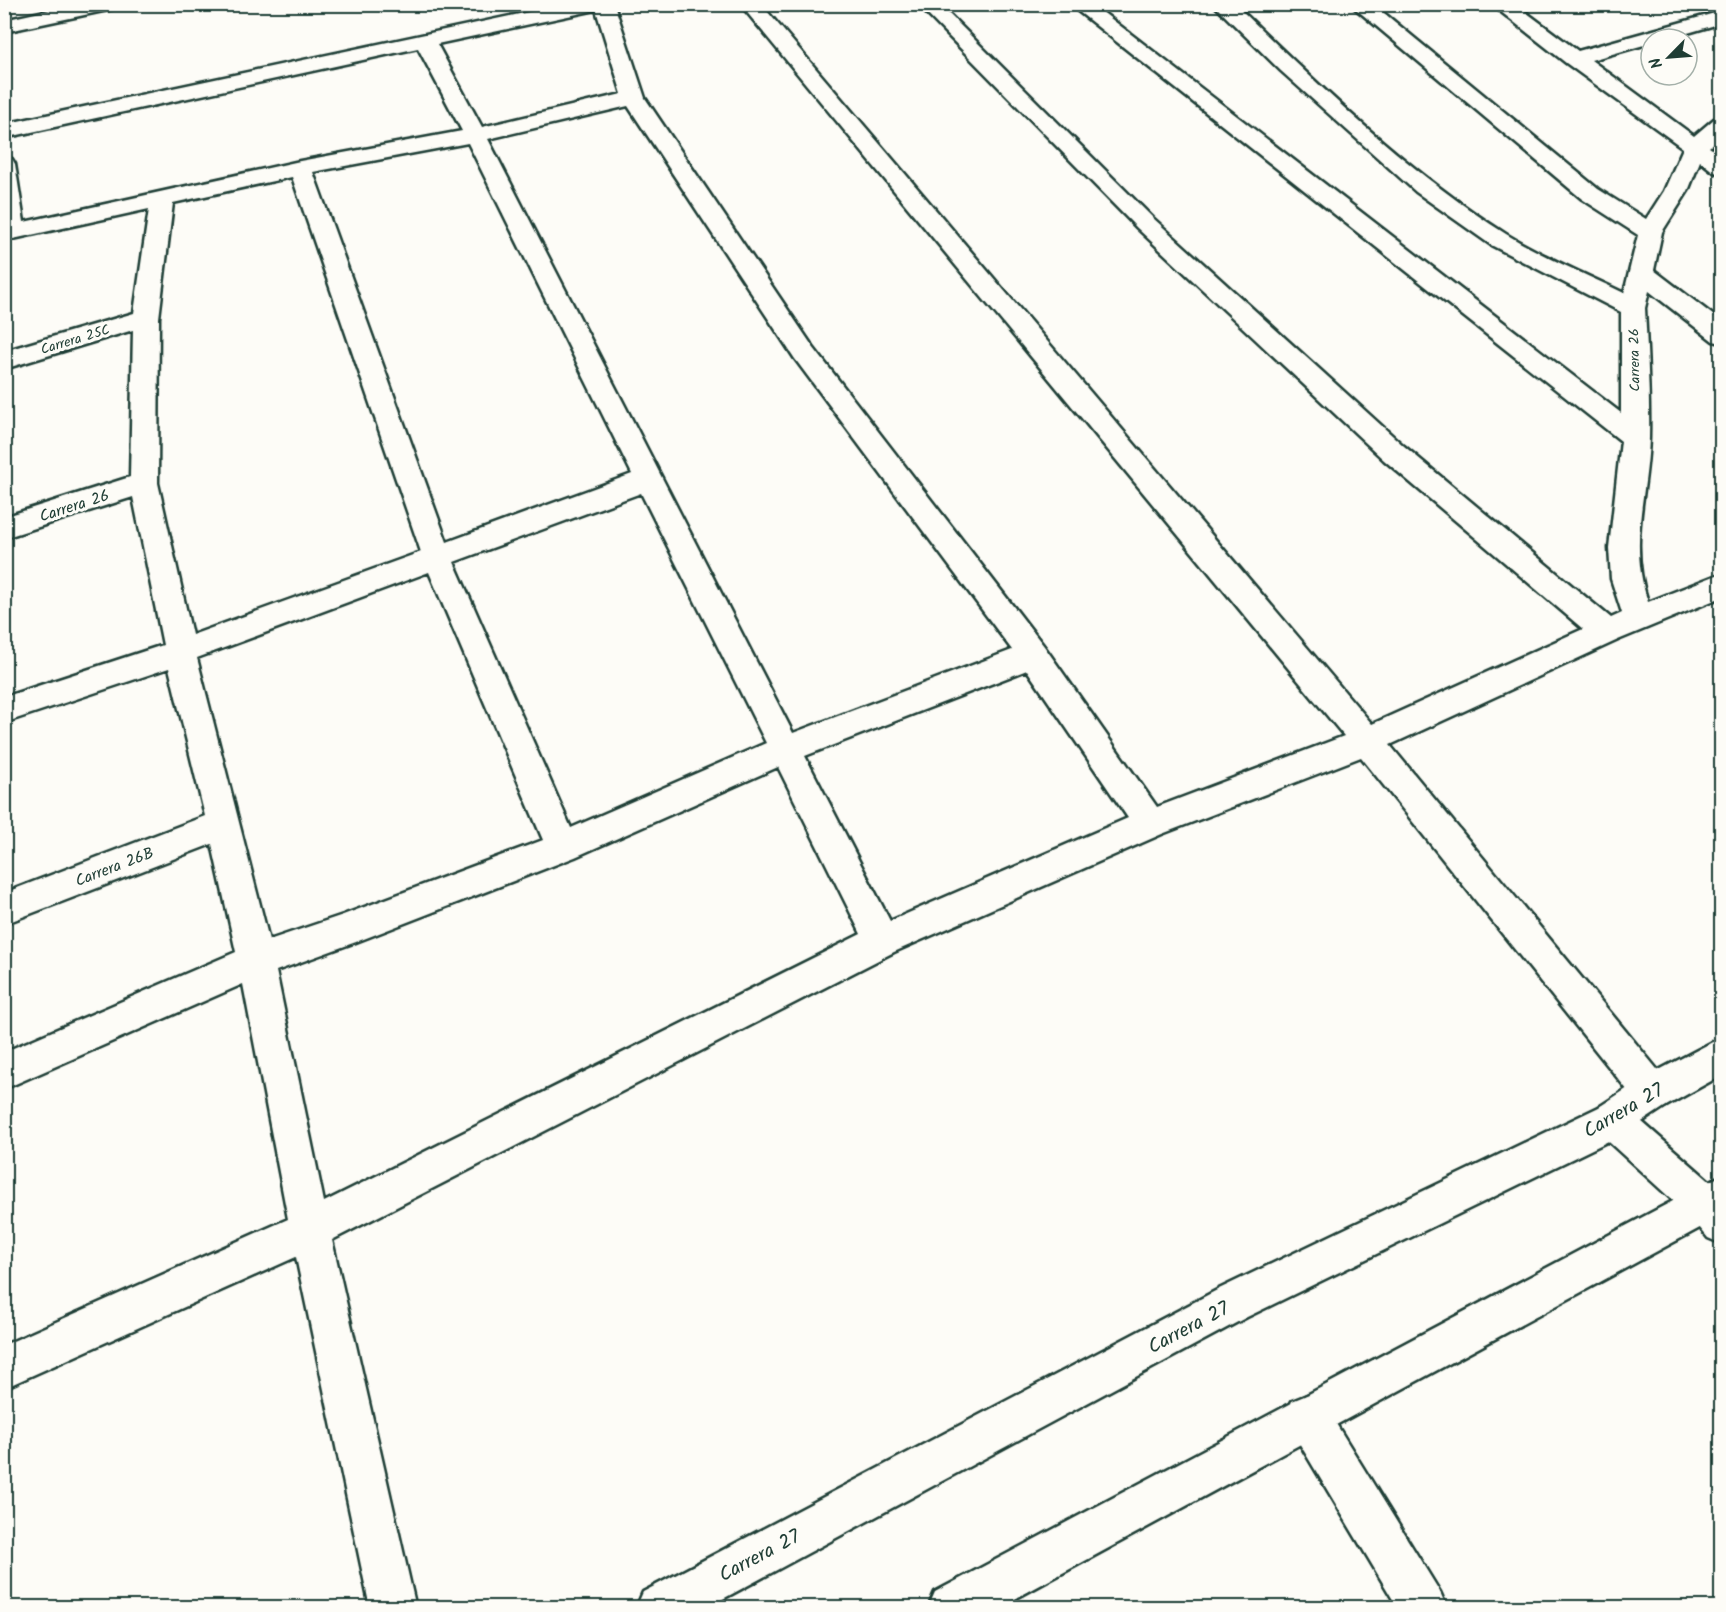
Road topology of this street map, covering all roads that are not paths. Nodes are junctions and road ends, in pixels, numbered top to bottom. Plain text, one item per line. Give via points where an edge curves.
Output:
1 (108, 4) edge
2 (597, 4) edge
3 (604, 4) edge
4 (750, 4) edge
5 (927, 4) edge
6 (1079, 4) edge
7 (1223, 4) edge
8 (1360, 4) edge
9 (1501, 4) edge
10 (70, 8) edge
11 (1722, 17) edge
12 (4, 26) edge
13 (426, 43) junction
14 (1573, 59) junction
15 (634, 98) junction
16 (1722, 124) edge
17 (4, 131) edge
18 (476, 135) junction
19 (1694, 148) junction
20 (4, 164) edge
21 (1722, 167) edge
22 (300, 168) junction
23 (162, 198) junction
24 (1650, 232) junction
25 (9, 233) edge
26 (1641, 272) junction
27 (1633, 308) junction
28 (146, 318) junction
29 (1722, 335) edge
30 (4, 360) edge
31 (1635, 438) junction
32 (649, 479) junction
33 (144, 483) junction
34 (4, 528) edge
35 (436, 556) junction
36 (1722, 584) edge
37 (1639, 619) junction
38 (1607, 632) junction
39 (180, 652) junction
40 (1033, 655) junction
41 (4, 710) edge
42 (1367, 741) junction
43 (786, 749) junction
44 (224, 824) junction
45 (1150, 824) junction
46 (563, 847) junction
47 (4, 909) edge
48 (882, 941) junction
49 (256, 962) junction
50 (1722, 1055) edge
51 (4, 1071) edge
52 (1653, 1093) junction
53 (1612, 1120) junction
54 (1716, 1207) edge
55 (310, 1230) junction
56 (4, 1367) edge
57 (1307, 1416) junction
58 (393, 1608) edge
59 (659, 1608) edge
60 (951, 1608) edge
61 (1424, 1608) edge

1 - 10 street
2 - 13 street
3 - 15 street
4 - 42 street
5 - 38 street via 1145,222 1386,445
6 - 31 street
7 - 27 street via 1424,187 1499,240
8 - 24 street via 1590,194
9 - 14 street
10 - 12 street
11 - 14 street
13 - 17 street
13 - 18 street
14 - 19 street
15 - 18 street
15 - 40 street via 804,353
16 - 19 street, Carrera 26
18 - 22 street
18 - 32 street
19 - 21 street
19 - 24 street, Carrera 26 via 1676,191
20 - 25 street
22 - 23 street
22 - 35 street
23 - 25 street
23 - 28 street
24 - 26 street, Carrera 26
26 - 27 street, Carrera 26
26 - 29 street
27 - 31 street, Carrera 26
28 - 30 street, Carrera 25C
28 - 33 street
31 - 37 street, Carrera 26 via 1623,548 1626,579
32 - 35 street
32 - 43 street
33 - 34 street, Carrera 26
33 - 39 street
35 - 39 street
35 - 46 street
36 - 37 street
37 - 38 street
38 - 42 street
39 - 41 street
39 - 44 street
40 - 43 street
40 - 45 street
42 - 45 street
42 - 52 street
43 - 46 street
43 - 48 street
44 - 47 street, Carrera 26B
44 - 49 street
45 - 48 street
46 - 49 street
48 - 55 street
49 - 51 street
49 - 55 street
50 - 52 street, Carrera 27
52 - 53 street, Carrera 27
53 - 54 street
53 - 59 street, Carrera 27 via 1233,1303
54 - 57 street
55 - 56 street
55 - 58 street
57 - 60 street
57 - 61 street

